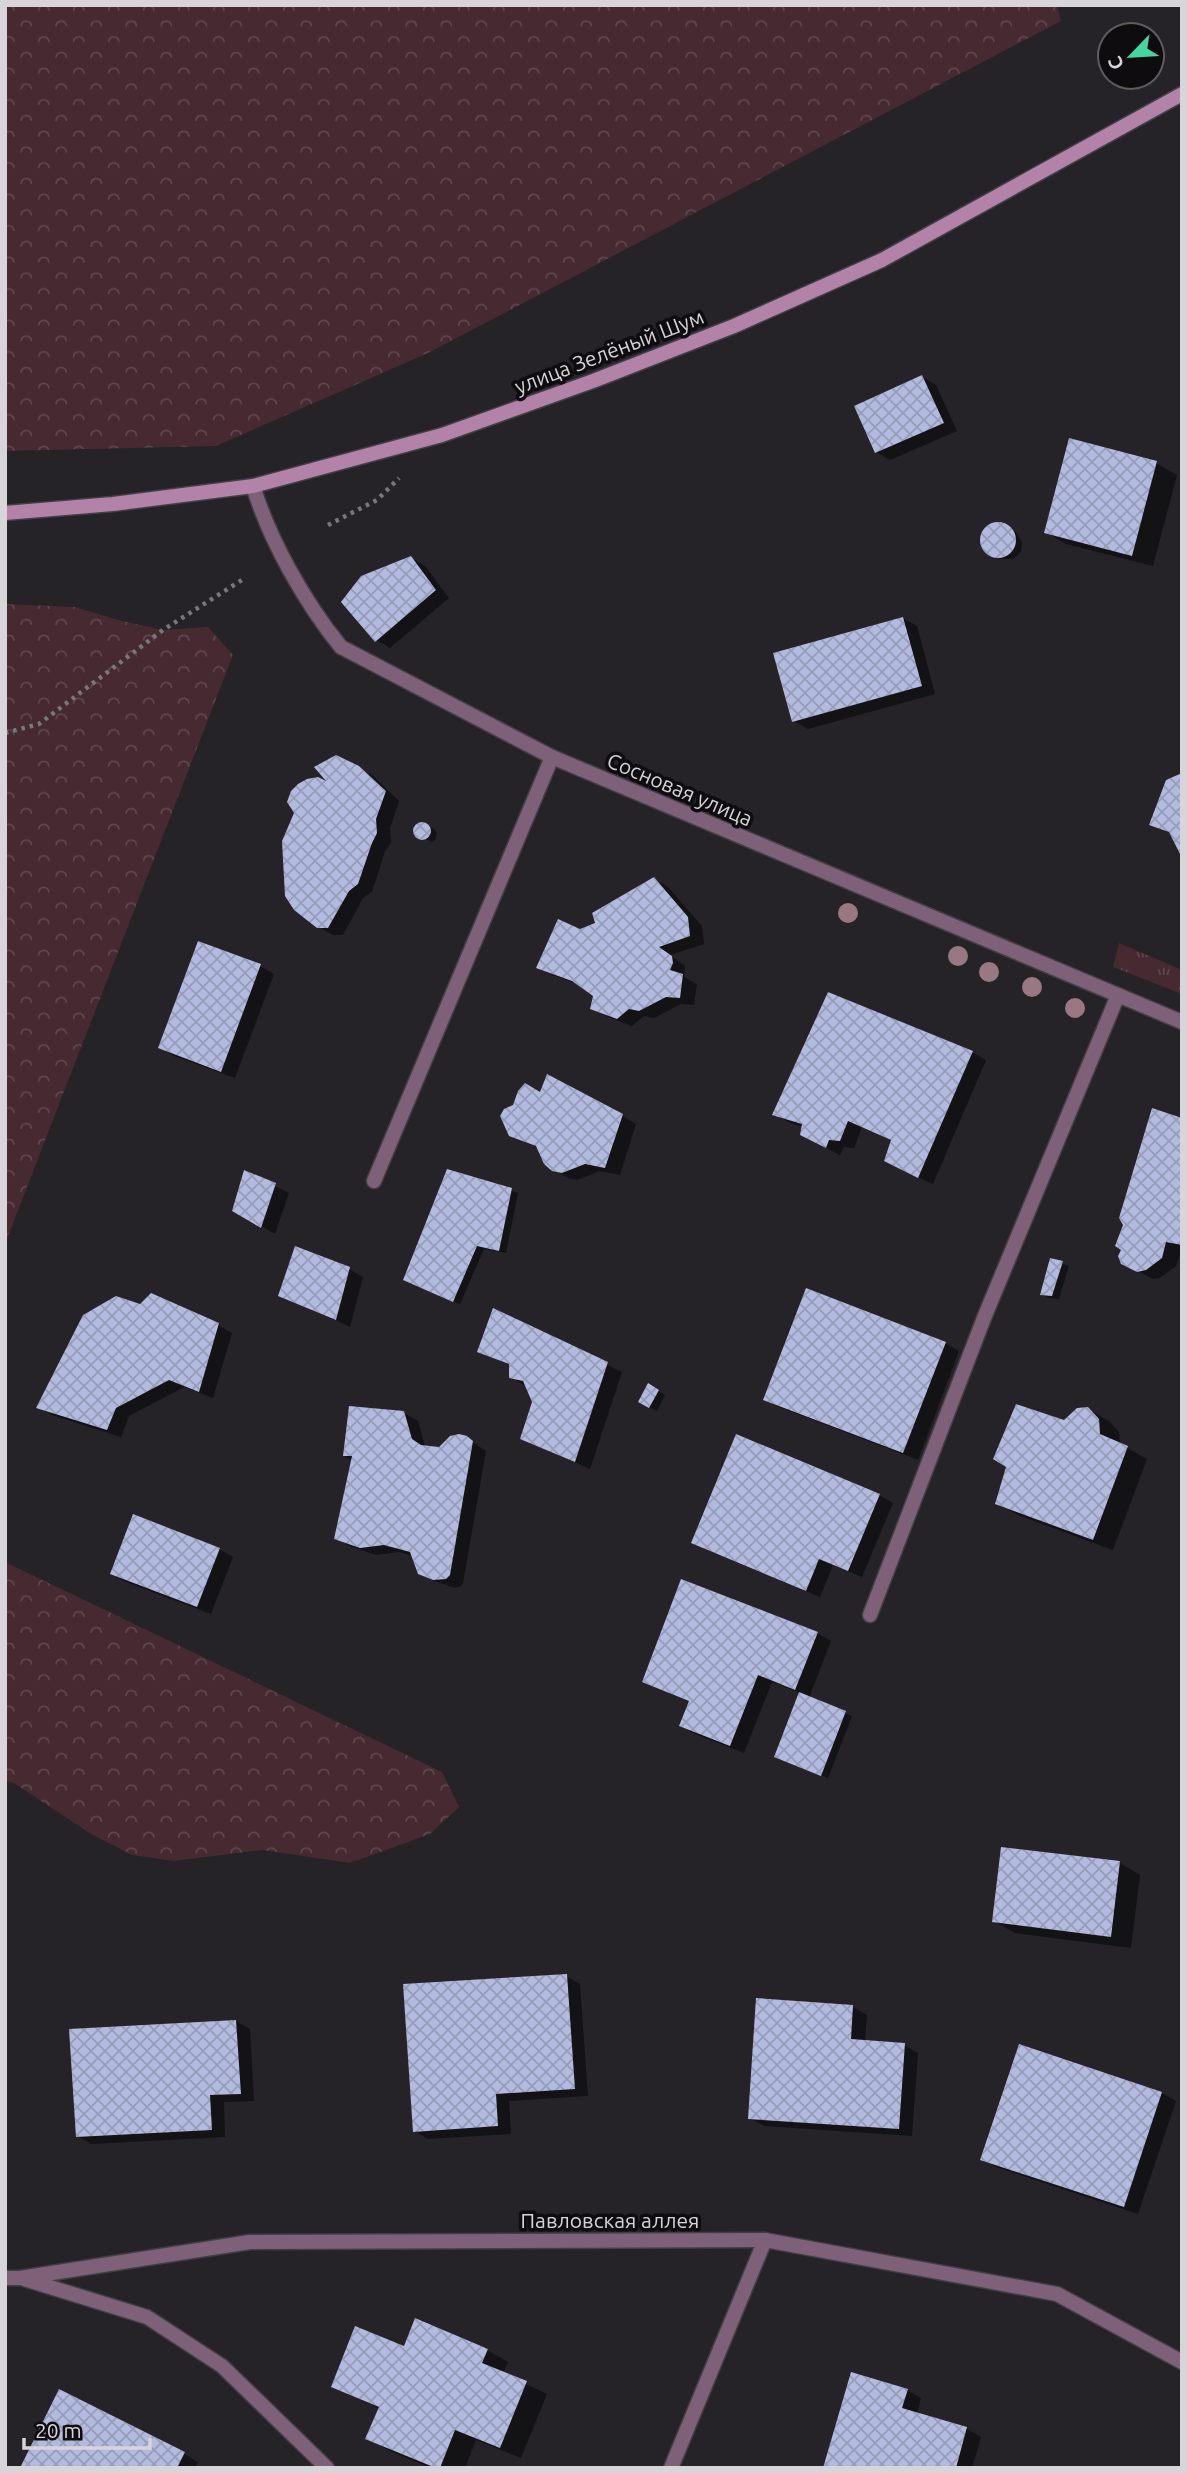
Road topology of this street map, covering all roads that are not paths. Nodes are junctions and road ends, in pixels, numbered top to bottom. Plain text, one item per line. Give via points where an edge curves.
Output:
1 (1182, 94) edge
2 (253, 486) junction
3 (5, 513) edge
4 (552, 757) junction
5 (1118, 995) junction
6 (1182, 1022) edge
7 (374, 1181) dead end
8 (870, 1615) dead end
9 (765, 2240) junction
10 (12, 2278) edge
11 (1182, 2361) edge
12 (327, 2468) edge
13 (671, 2468) edge

1 - 2 main road, улица Зелёный Шум via 882,260 734,326 442,435
2 - 3 main road, улица Зелёный Шум
2 - 4 street, Сосновая улица via 274,540 341,647
4 - 5 street, Сосновая улица
4 - 7 street
5 - 6 street, Сосновая улица
5 - 8 street via 979,1330
9 - 10 street, Павловская аллея via 250,2242
9 - 11 street, Павловская аллея via 1057,2294
9 - 13 street
10 - 12 street via 147,2317 222,2366

